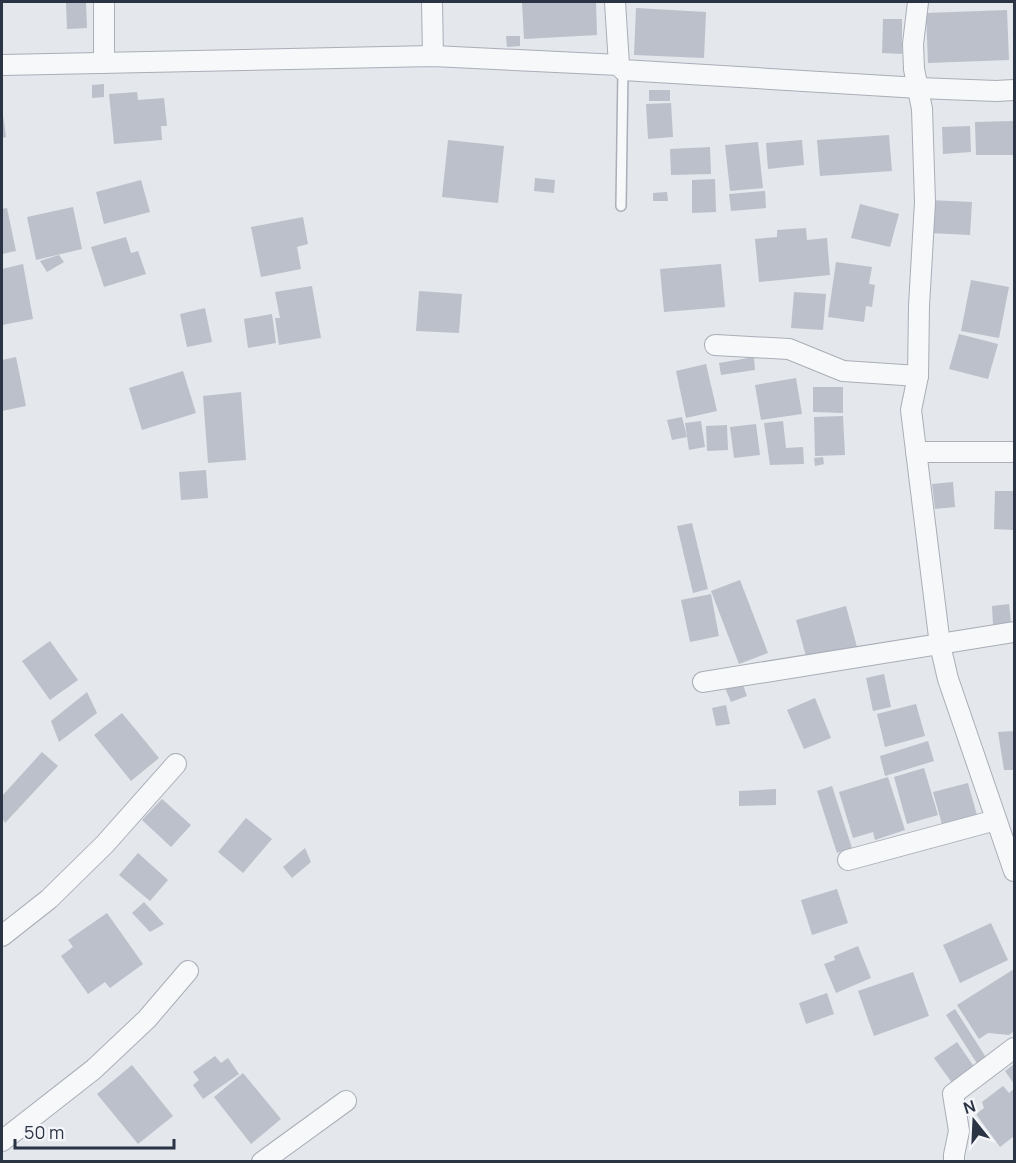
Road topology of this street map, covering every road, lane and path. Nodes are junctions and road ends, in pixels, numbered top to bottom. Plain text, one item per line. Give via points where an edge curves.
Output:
1 (104, 2) edge
2 (432, 2) edge
3 (615, 2) edge
4 (918, 2) edge
5 (433, 56) junction
6 (104, 63) junction
7 (2, 64) edge
8 (621, 67) junction
9 (919, 88) junction
10 (1014, 90) edge
11 (621, 206) dead end
12 (715, 345) dead end
13 (918, 376) junction
14 (916, 452) junction
15 (1014, 452) edge
16 (1014, 632) edge
17 (940, 645) junction
18 (703, 682) dead end
19 (176, 764) dead end
20 (996, 820) junction
21 (848, 860) dead end
22 (1014, 871) edge
23 (2, 936) edge
24 (188, 971) dead end
25 (1014, 1048) edge
26 (346, 1101) dead end
27 (2, 1141) edge
28 (262, 1161) edge
29 (954, 1161) edge

1 - 6 street
2 - 5 street
3 - 8 street
4 - 9 street via 913,44
5 - 6 street
5 - 8 street
6 - 7 street
8 - 9 street
8 - 11 lane
9 - 10 street
9 - 13 street via 925,202
12 - 13 street via 789,349 843,371
13 - 14 street via 911,410
14 - 15 street
14 - 17 street
16 - 17 street
17 - 18 street
17 - 20 street
19 - 23 street via 49,899
20 - 21 street
20 - 22 street
24 - 27 street via 147,1019 94,1069
25 - 29 street via 953,1094 959,1131
26 - 28 street

